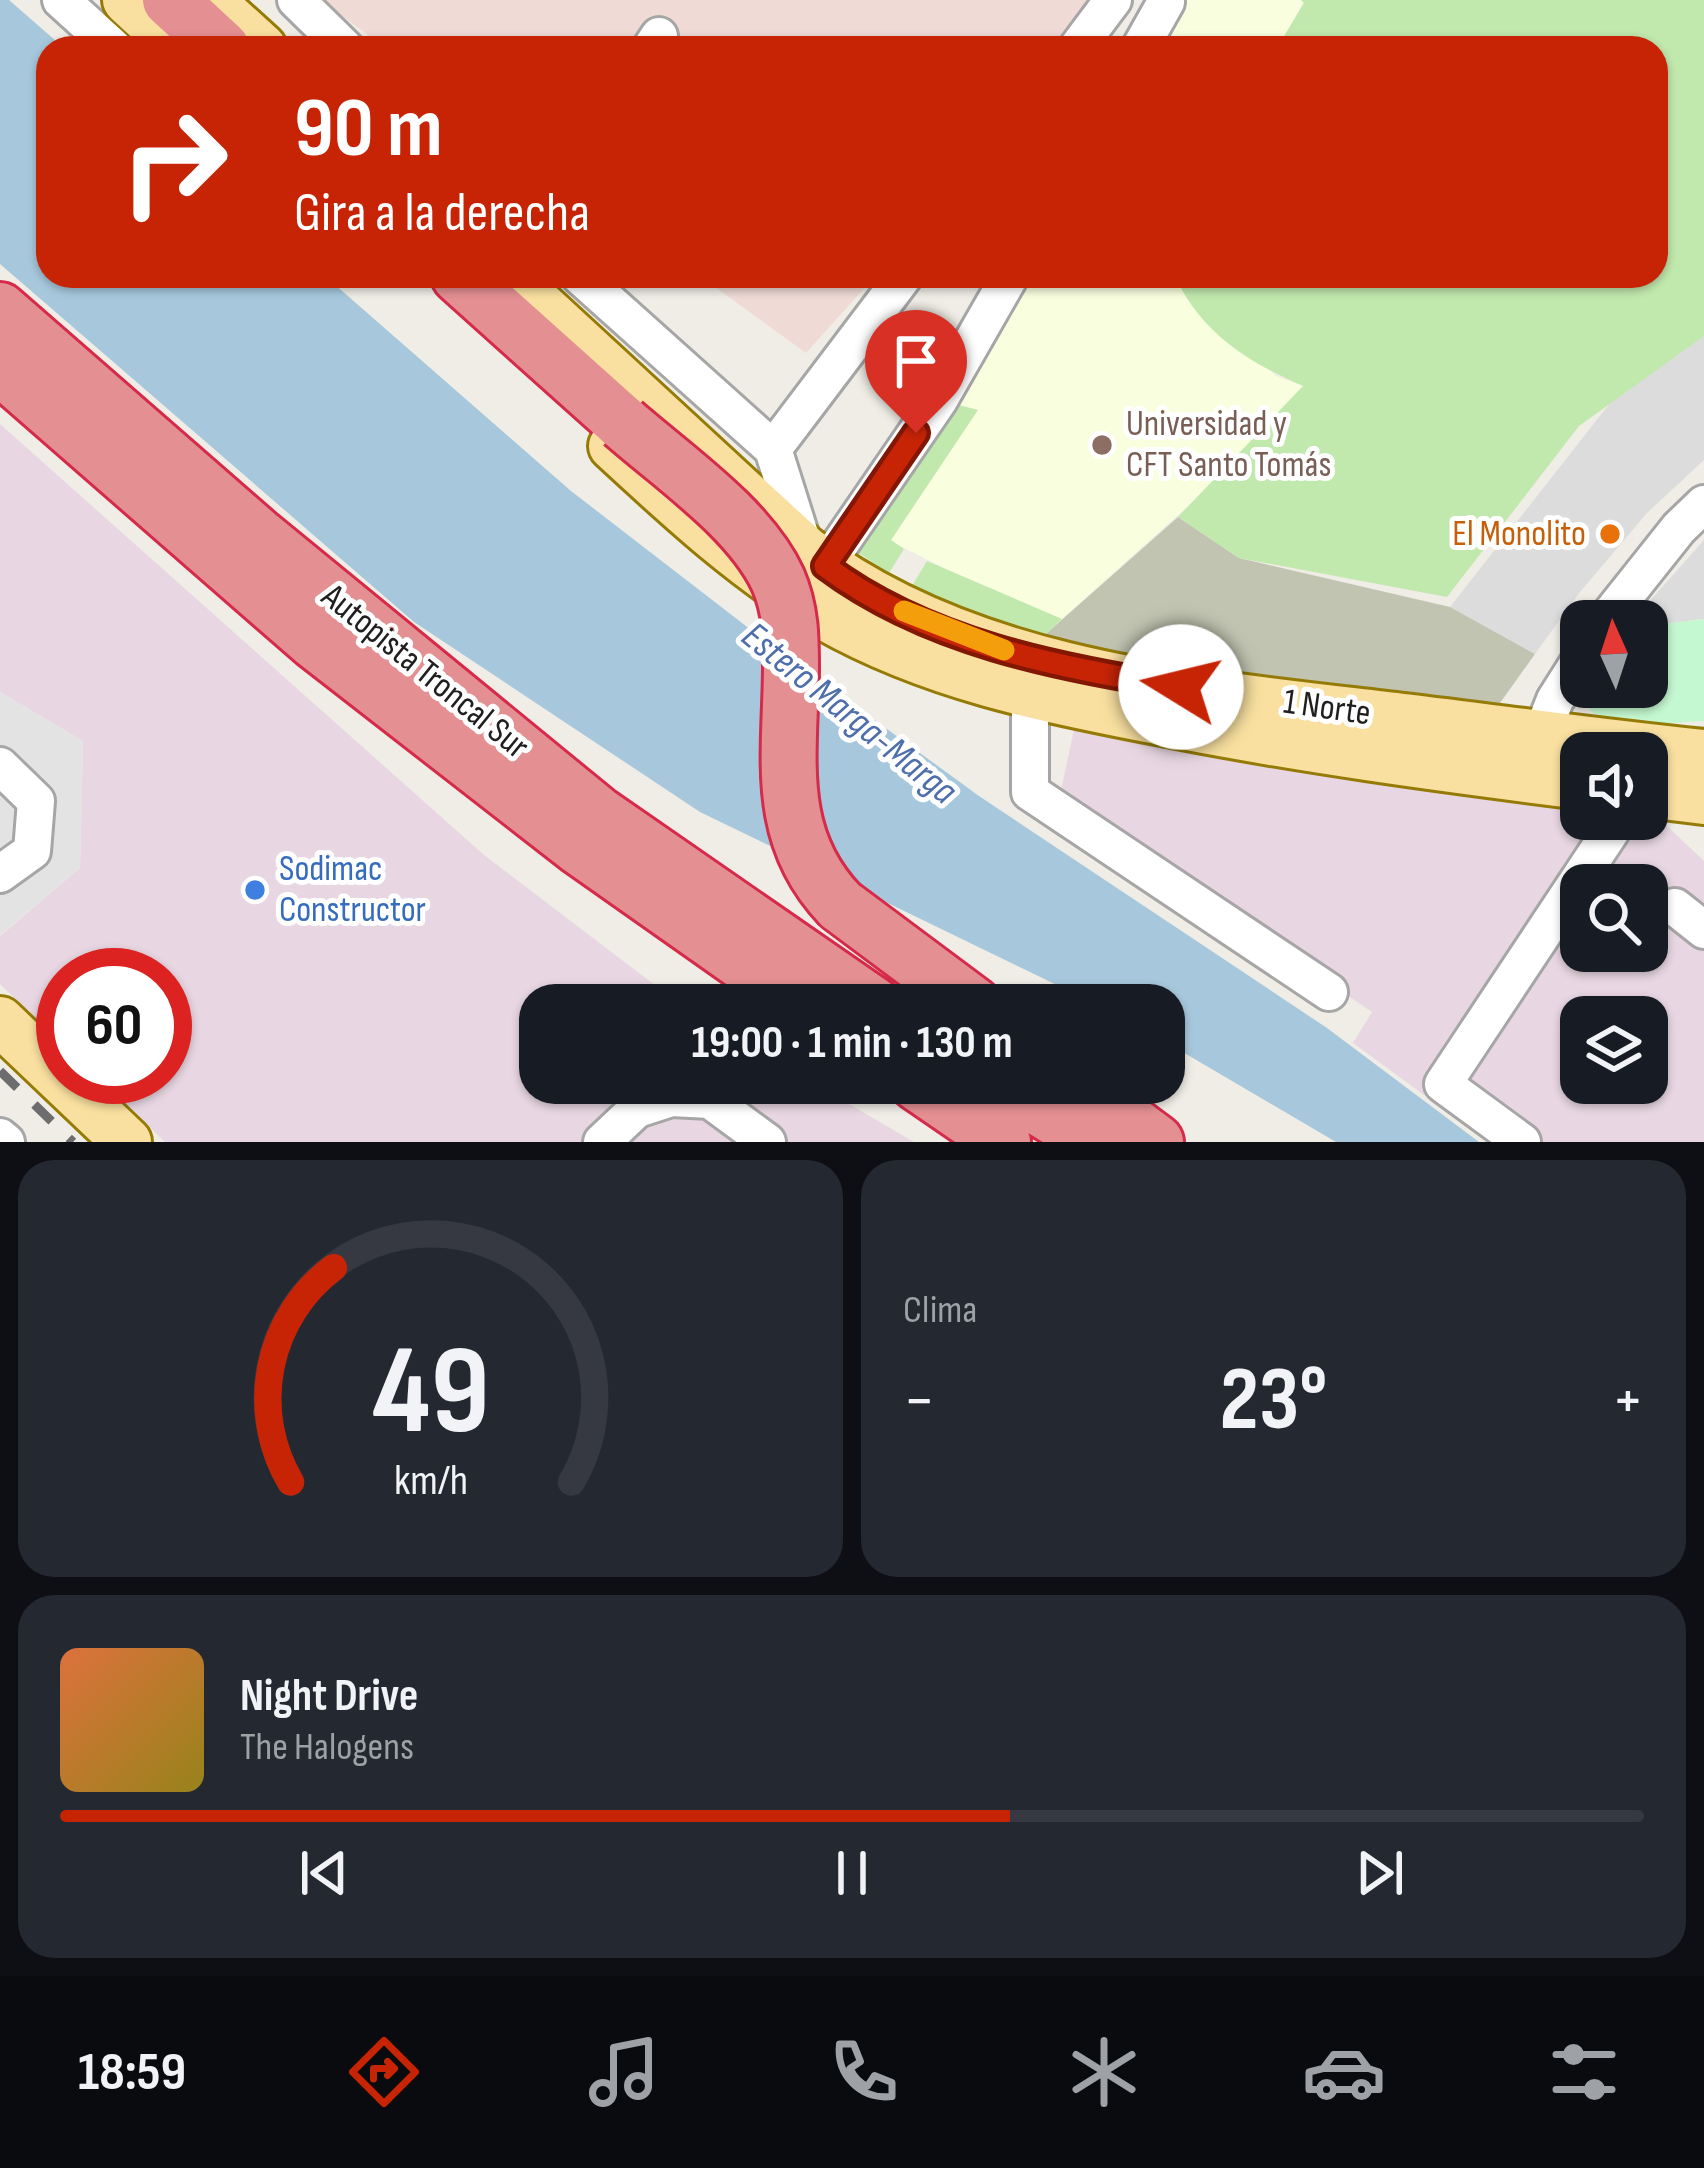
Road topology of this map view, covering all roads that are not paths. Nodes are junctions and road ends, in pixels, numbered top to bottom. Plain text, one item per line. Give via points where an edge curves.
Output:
1 (61, 0) edge
2 (127, 0) edge
3 (170, 0) edge
4 (209, 0) edge
5 (296, 0) edge
6 (1113, 0) edge
7 (1166, 2) edge
8 (101, 36) edge
9 (166, 36) edge
10 (209, 36) edge
11 (249, 36) edge
12 (333, 36) edge
13 (1086, 36) edge
14 (1147, 36) edge
15 (442, 288) edge
16 (472, 288) edge
17 (521, 288) edge
18 (593, 288) edge
19 (895, 288) edge
20 (1003, 288) edge
21 (0, 310) edge
22 (0, 367) edge
23 (0, 410) edge
24 (772, 449) junction
25 (1704, 504) edge
26 (815, 558) junction
27 (1622, 600) edge
28 (314, 641) junction
29 (1560, 692) edge
30 (1030, 696) junction
31 (1533, 756) junction
32 (1699, 760) edge
33 (0, 766) edge
34 (1560, 772) edge
35 (1668, 796) edge
36 (1704, 800) edge
37 (1605, 840) edge
38 (1, 871) edge
39 (772, 984) edge
40 (844, 984) edge
41 (946, 984) edge
42 (1329, 992) dead end
43 (2, 1026) edge
44 (947, 1104) edge
45 (1033, 1104) edge
46 (1105, 1104) edge
47 (127, 1142) edge
48 (602, 1142) edge
49 (767, 1142) edge
50 (1003, 1142) edge
51 (1094, 1142) edge
52 (1156, 1142) edge
53 (1522, 1142) edge

1 - 8 street
2 - 9 main road
3 - 10 highway
4 - 11 main road
5 - 12 street
6 - 13 street
7 - 14 street
15 - 30 main road, 1 Norte via 693,519 777,585 905,654
16 - 41 highway, bridge via 746,532 780,583 791,625 789,789 811,870 841,905
17 - 26 main road, 1 Norte
18 - 24 street
19 - 24 street
20 - 26 street via 939,400
21 - 40 highway, Autopista Troncal Sur via 260,537 598,814
22 - 28 highway, Autopista Troncal Sur
23 - 28 highway via 175,550
24 - 26 street
25 - 27 street
26 - 31 main road, 1 Norte via 887,604 987,646
28 - 39 highway, Autopista Troncal Sur via 580,848
29 - 31 street
30 - 31 main road, 1 Norte via 1234,736
30 - 42 street via 1030,791
31 - 32 main road, 1 Norte
31 - 34 main road, 1 Norte
33 - 38 street via 36,801 32,851
35 - 36 main road
37 - 53 street via 1443,1084
43 - 47 main road
44 - 50 highway
45 - 51 highway
46 - 52 highway
48 - 49 street via 637,1109 671,1098 710,1100

